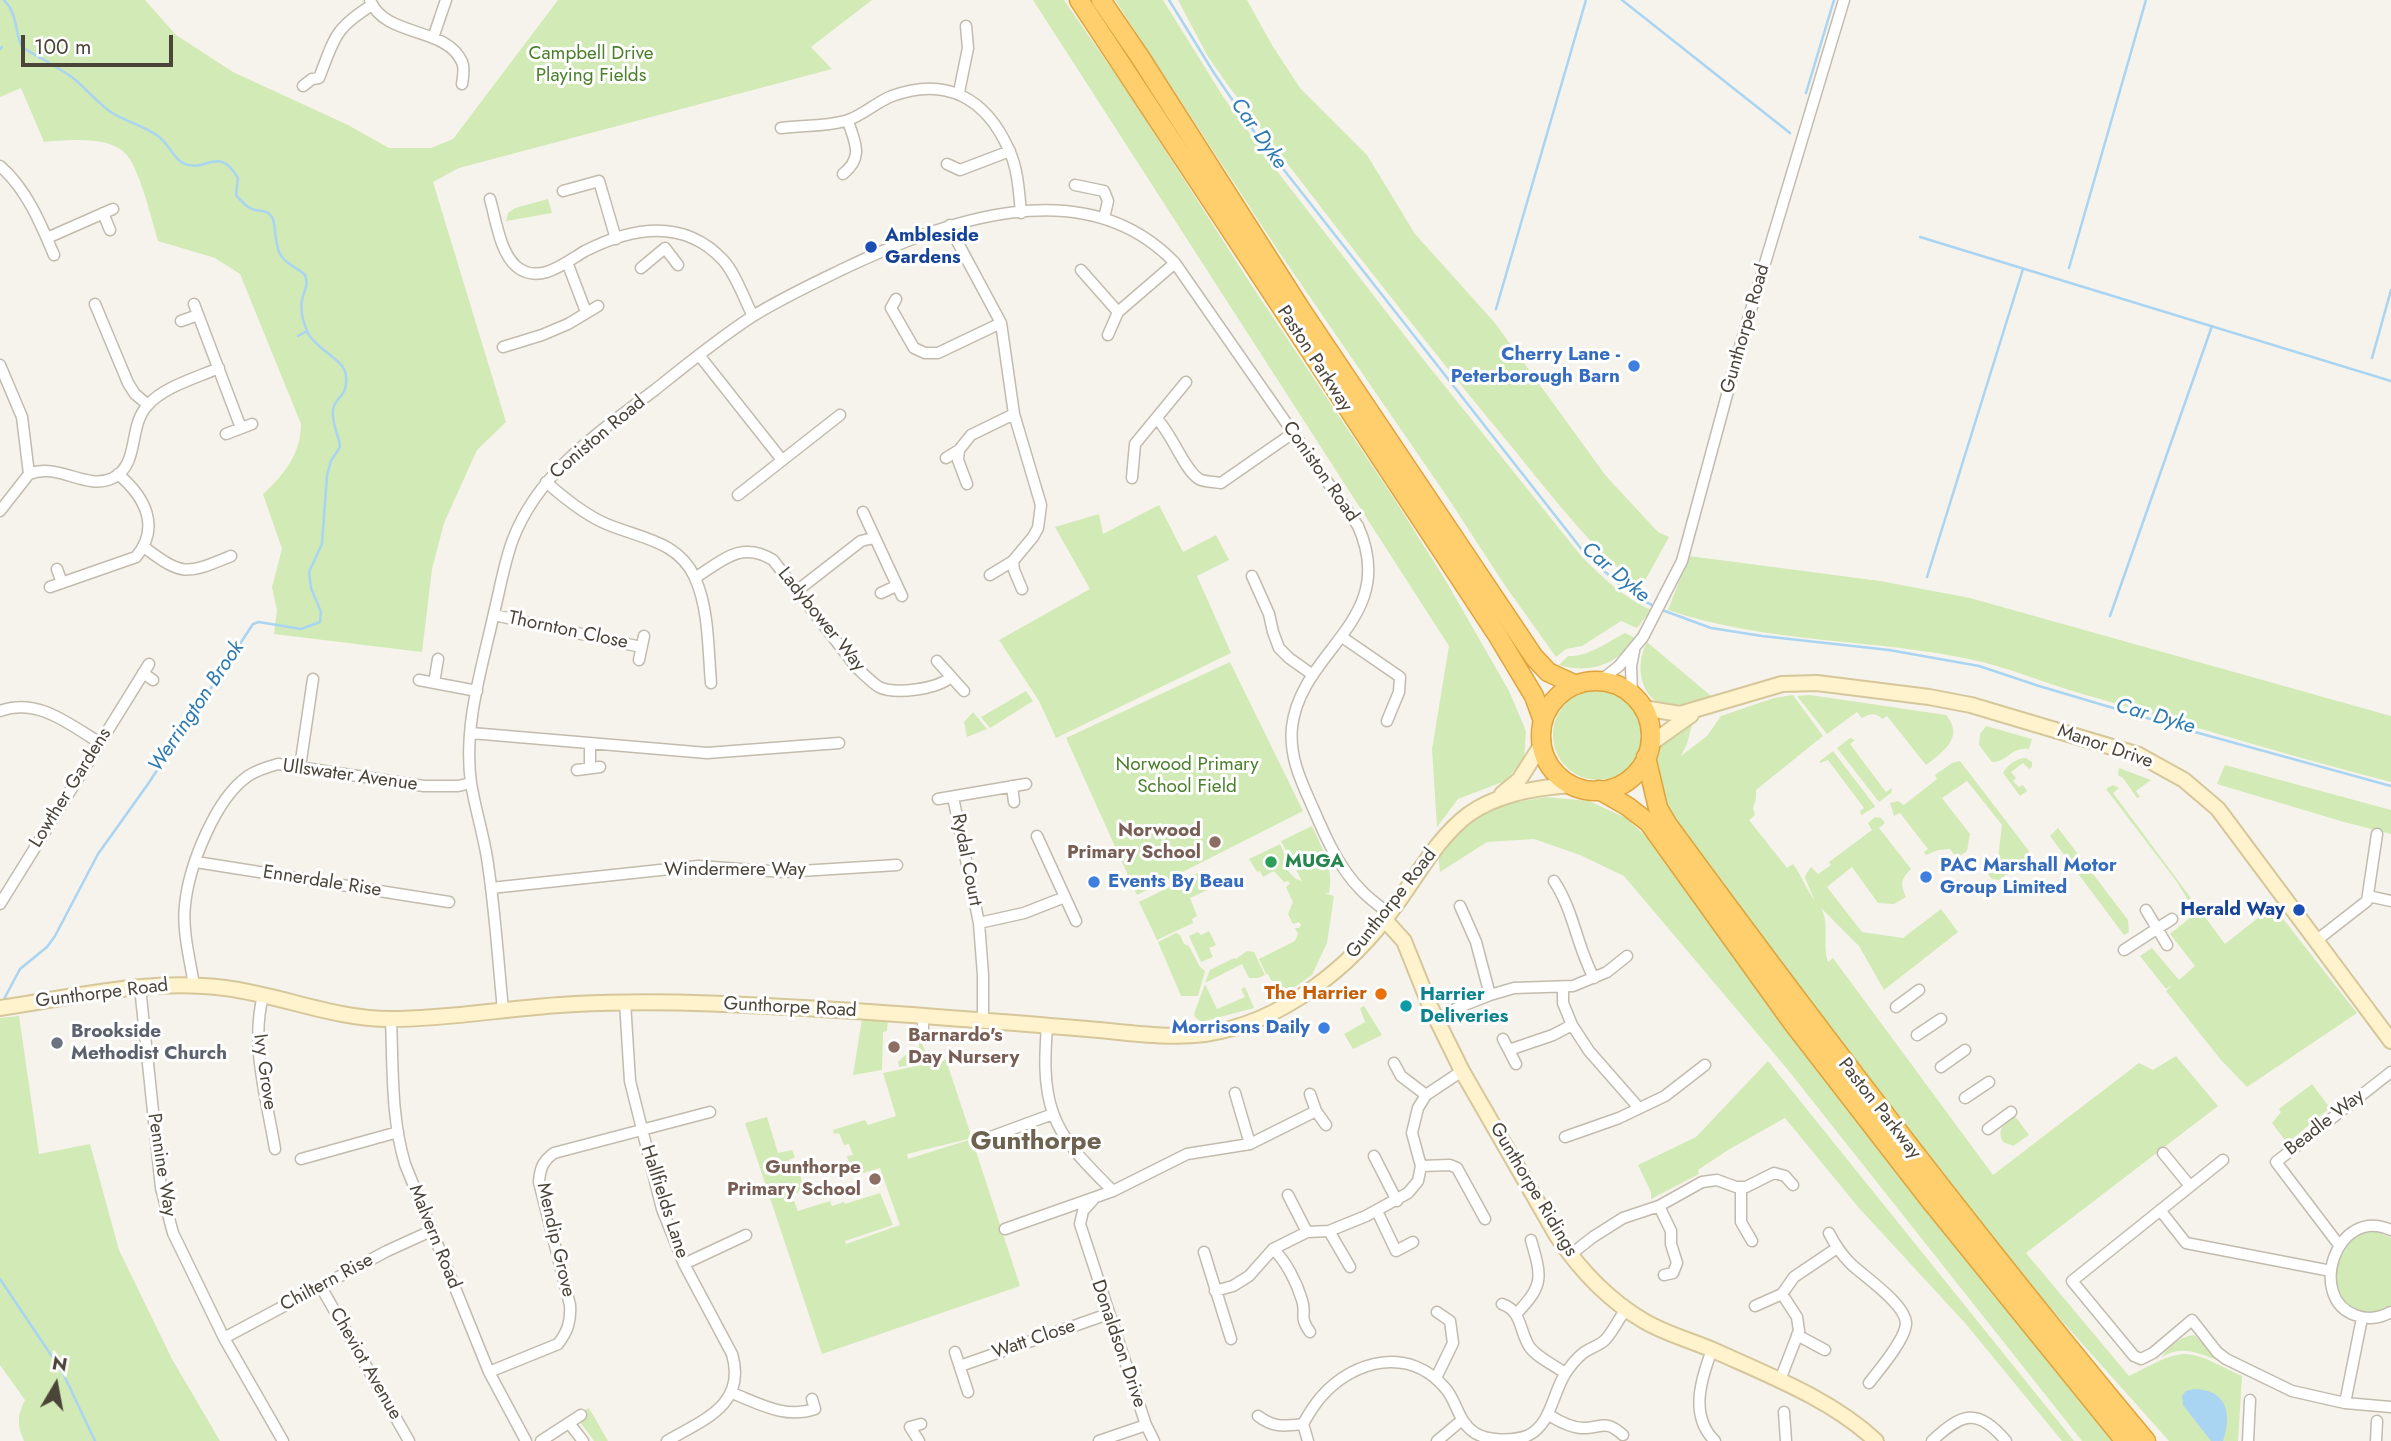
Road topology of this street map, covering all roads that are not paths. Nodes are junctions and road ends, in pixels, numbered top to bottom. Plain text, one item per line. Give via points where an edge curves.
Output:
1 (446, 0) edge
2 (1079, 0) edge
3 (1101, 0) edge
4 (1844, 0) edge
5 (371, 2) edge
6 (966, 26) dead end
7 (433, 38) junction
8 (463, 84) dead end
9 (303, 86) dead end
10 (959, 92) junction
11 (848, 121) junction
12 (781, 128) dead end
13 (1010, 151) junction
14 (947, 164) dead end
15 (0, 166) edge
16 (843, 174) dead end
17 (1075, 185) dead end
18 (563, 191) dead end
19 (489, 199) dead end
20 (1021, 213) junction
21 (1104, 218) junction
22 (950, 225) junction
23 (110, 230) dead end
24 (666, 230) junction
25 (47, 238) junction
26 (617, 239) junction
27 (665, 248) junction
28 (54, 255) dead end
29 (568, 262) junction
30 (1175, 263) junction
31 (678, 265) dead end
32 (641, 268) dead end
33 (1081, 270) dead end
34 (897, 299) dead end
35 (95, 304) dead end
36 (194, 304) dead end
37 (598, 306) dead end
38 (586, 312) junction
39 (1118, 312) junction
40 (198, 315) junction
41 (753, 316) junction
42 (181, 321) dead end
43 (1002, 323) junction
44 (1108, 335) dead end
45 (503, 347) dead end
46 (699, 355) junction
47 (0, 365) edge
48 (219, 368) junction
49 (1186, 382) dead end
50 (148, 405) junction
51 (1014, 414) junction
52 (840, 415) dead end
53 (1157, 419) junction
54 (252, 424) dead end
55 (241, 428) junction
56 (1293, 433) junction
57 (226, 434) dead end
58 (959, 450) junction
59 (946, 458) dead end
60 (782, 460) junction
61 (29, 474) junction
62 (118, 474) junction
63 (1132, 478) dead end
64 (546, 482) junction
65 (967, 484) dead end
66 (738, 495) dead end
67 (0, 511) edge
68 (863, 512) dead end
69 (873, 538) junction
70 (144, 547) junction
71 (231, 556) dead end
72 (1013, 561) junction
73 (57, 569) dead end
74 (990, 575) dead end
75 (1252, 576) dead end
76 (695, 578) junction
77 (62, 583) junction
78 (51, 587) dead end
79 (1022, 589) dead end
80 (798, 590) junction
81 (881, 593) dead end
82 (494, 614) junction
83 (1342, 637) junction
84 (1634, 650) junction
85 (438, 659) dead end
86 (639, 660) dead end
87 (937, 661) dead end
88 (1314, 675) junction
89 (951, 677) junction
90 (313, 679) dead end
91 (153, 680) dead end
92 (419, 680) dead end
93 (1600, 681) junction
94 (434, 683) junction
95 (711, 683) dead end
96 (1576, 685) junction
97 (477, 691) junction
98 (964, 691) dead end
99 (1638, 701) junction
100 (1698, 710) junction
101 (0, 711) edge
102 (1387, 721) dead end
103 (1543, 721) junction
104 (471, 733) junction
105 (100, 743) junction
106 (839, 743) dead end
107 (590, 744) junction
108 (1542, 744) junction
109 (1648, 750) junction
110 (300, 767) junction
111 (577, 770) dead end
112 (471, 783) junction
113 (1026, 784) dead end
114 (1573, 785) junction
115 (1012, 786) junction
116 (1599, 790) junction
117 (953, 797) junction
118 (938, 799) dead end
119 (1014, 802) dead end
120 (1493, 802) junction
121 (2377, 834) dead end
122 (1037, 836) dead end
123 (196, 862) junction
124 (897, 864) dead end
125 (1554, 881) dead end
126 (491, 888) junction
127 (2368, 895) junction
128 (1065, 897) junction
129 (2391, 901) edge
130 (0, 902) edge
131 (449, 902) dead end
132 (1460, 906) dead end
133 (2146, 910) dead end
134 (1387, 917) junction
135 (2172, 919) dead end
136 (1076, 921) dead end
137 (979, 923) junction
138 (2156, 929) junction
139 (2316, 940) junction
140 (2167, 945) dead end
141 (2124, 950) dead end
142 (1627, 956) dead end
143 (1594, 978) junction
144 (194, 985) junction
145 (140, 987) junction
146 (1563, 987) junction
147 (1919, 990) dead end
148 (1490, 995) junction
149 (263, 996) junction
150 (625, 1002) junction
151 (1896, 1007) dead end
152 (0, 1008) edge
153 (503, 1010) junction
154 (923, 1016) junction
155 (391, 1019) junction
156 (983, 1019) junction
157 (1941, 1019) dead end
158 (1437, 1021) junction
159 (1046, 1025) junction
160 (1572, 1025) junction
161 (1917, 1035) dead end
162 (923, 1036) dead end
163 (1503, 1039) dead end
164 (2391, 1041) edge
165 (1509, 1050) junction
166 (1965, 1050) dead end
167 (1394, 1063) dead end
168 (1516, 1064) dead end
169 (1705, 1065) dead end
170 (1941, 1067) dead end
171 (1462, 1071) junction
172 (2391, 1072) edge
173 (1989, 1082) dead end
174 (1235, 1093) dead end
175 (1310, 1094) dead end
176 (1426, 1095) junction
177 (1965, 1098) dead end
178 (1639, 1108) junction
179 (1316, 1111) junction
180 (710, 1112) dead end
181 (2011, 1112) dead end
182 (1053, 1114) junction
183 (1326, 1125) dead end
184 (641, 1129) junction
185 (1988, 1129) dead end
186 (398, 1132) junction
187 (1565, 1137) dead end
188 (977, 1142) dead end
189 (1250, 1144) junction
190 (275, 1149) dead end
191 (2163, 1153) dead end
192 (1374, 1156) dead end
193 (301, 1159) dead end
194 (2223, 1160) dead end
195 (1421, 1166) junction
196 (1793, 1185) dead end
197 (2190, 1186) junction
198 (1741, 1188) junction
199 (1113, 1191) junction
200 (1288, 1195) dead end
201 (1097, 1197) junction
202 (1397, 1201) junction
203 (1659, 1206) junction
204 (2160, 1210) junction
205 (1377, 1211) junction
206 (1485, 1219) dead end
207 (1005, 1229) dead end
208 (2391, 1230) edge
209 (431, 1231) junction
210 (1329, 1231) junction
211 (1307, 1232) junction
212 (1829, 1233) dead end
213 (746, 1235) dead end
214 (1531, 1240) dead end
215 (1752, 1241) dead end
216 (1413, 1242) dead end
217 (2339, 1245) junction
218 (1837, 1248) junction
219 (1273, 1249) junction
220 (1204, 1252) dead end
221 (1570, 1255) junction
222 (684, 1264) junction
223 (1350, 1266) dead end
224 (2331, 1271) junction
225 (1664, 1275) dead end
226 (321, 1287) junction
227 (1215, 1291) junction
228 (1782, 1294) junction
229 (1502, 1304) dead end
230 (1755, 1306) dead end
231 (1626, 1309) junction
232 (1437, 1312) dead end
233 (2391, 1312) edge
234 (1108, 1314) junction
235 (1516, 1314) junction
236 (2361, 1318) junction
237 (1310, 1332) dead end
238 (1797, 1335) junction
239 (224, 1338) junction
240 (1231, 1339) dead end
241 (1712, 1350) junction
242 (1825, 1350) dead end
243 (955, 1352) dead end
244 (960, 1366) junction
245 (489, 1372) junction
246 (1565, 1373) junction
247 (1436, 1378) junction
248 (1780, 1380) junction
249 (1869, 1383) dead end
250 (968, 1392) dead end
251 (732, 1393) junction
252 (812, 1399) dead end
253 (2250, 1400) dead end
254 (2345, 1403) junction
255 (2391, 1408) edge
256 (1784, 1412) dead end
257 (581, 1415) dead end
258 (1549, 1415) junction
259 (1258, 1416) dead end
260 (1462, 1420) junction
261 (2377, 1420) dead end
262 (569, 1423) junction
263 (921, 1424) dead end
264 (1303, 1424) junction
265 (1146, 1425) junction
266 (1623, 1435) dead end
267 (283, 1441) edge
268 (409, 1441) edge
269 (526, 1441) edge
270 (541, 1441) edge
271 (583, 1441) edge
272 (667, 1441) edge
273 (919, 1441) edge
274 (1099, 1441) edge
275 (1154, 1441) edge
276 (1308, 1441) edge
277 (1437, 1441) edge
278 (1715, 1441) edge
279 (1786, 1441) edge
280 (1876, 1441) edge
281 (1932, 1441) edge
282 (2006, 1441) edge
283 (2125, 1441) edge
284 (2146, 1441) edge
285 (2248, 1441) edge
286 (2376, 1441) edge

1 - 7 street
2 - 103 highway, Paston Parkway via 1498,636 1534,696
3 - 96 highway, Paston Parkway via 1534,657 1548,672
4 - 84 street, Gunthorpe Road via 1741,343 1682,561
5 - 7 street via 387,20
5 - 9 street via 338,31 319,78
6 - 10 street via 968,48
7 - 8 street via 454,51 464,65
10 - 11 street via 910,91 891,96
10 - 13 street via 986,114
11 - 12 street
11 - 16 street via 856,151 852,166
13 - 14 street via 960,170
13 - 20 street
15 - 25 street via 12,177
17 - 21 street via 1104,191 1108,201
18 - 26 street via 599,181
19 - 29 street via 504,248 520,269 534,274 549,272
20 - 21 street, Coniston Road via 1056,210
20 - 22 street, Coniston Road
21 - 30 street, Coniston Road via 1144,236
22 - 41 street, Coniston Road via 898,243
22 - 43 street
23 - 25 street via 108,211
24 - 26 street
24 - 27 street
24 - 41 street via 694,237 725,262
25 - 28 street
26 - 29 street
27 - 31 street
27 - 32 street
29 - 38 street
30 - 39 street
30 - 56 street, Coniston Road
33 - 39 street
34 - 43 street via 891,308 894,315 914,348 925,353 938,354
35 - 50 street via 128,383
36 - 40 street
37 - 38 street
38 - 45 street via 542,335
39 - 44 street
40 - 42 street
40 - 48 street
41 - 46 street, Coniston Road
43 - 51 street
46 - 60 street
46 - 64 street, Coniston Road via 580,448
47 - 61 street via 22,416
48 - 50 street
48 - 55 street
49 - 53 street
50 - 62 street via 137,422 128,463
51 - 58 street via 971,435
51 - 72 street via 1041,505 1038,528
52 - 60 street
53 - 56 street via 1199,479 1221,483
53 - 63 street via 1135,444
54 - 55 street
55 - 57 street
56 - 83 street, Coniston Road via 1364,539 1366,590 1356,618
58 - 59 street
58 - 65 street
60 - 66 street
61 - 62 street via 57,471 99,481
61 - 67 street
62 - 70 street via 139,495 147,512
64 - 76 street via 587,514 676,552
64 - 82 street, Coniston Road via 512,542
68 - 69 street
69 - 80 street via 861,541
69 - 81 street via 899,591
70 - 71 street via 169,566 183,570 199,569
70 - 77 street via 136,557
72 - 74 street
72 - 79 street
73 - 77 street
75 - 88 street via 1279,648
76 - 80 street, Ladybower Way via 735,553 753,551 773,559
76 - 95 street via 704,607
77 - 78 street
80 - 89 street, Ladybower Way via 857,668 882,688 933,687
82 - 86 street, Thornton Close via 642,641
82 - 97 street, Coniston Road
83 - 88 street, Coniston Road
83 - 102 street via 1400,677
84 - 93 street, Gunthorpe Road
84 - 99 street, Gunthorpe Road via 1631,666
85 - 94 street
87 - 89 street
88 - 134 street, Coniston Road via 1296,709 1294,763 1346,872
89 - 98 street
90 - 110 street via 316,701
91 - 105 street, Lowther Gardens via 146,668
92 - 94 street
93 - 96 highway
93 - 99 highway via 1614,684
94 - 97 street
96 - 103 highway via 1559,695
97 - 104 street, Coniston Road
99 - 100 street, Manor Drive via 1680,714
99 - 109 highway via 1650,726
100 - 109 street, Manor Drive
100 - 139 street, Manor Drive via 1782,684 1817,683 1971,705 2139,755 2184,780 2218,808
101 - 105 street via 16,706 38,709
103 - 108 highway
104 - 107 street
104 - 112 street, Coniston Road
105 - 130 street, Lowther Gardens
106 - 107 street via 707,753
107 - 111 street via 595,767
108 - 114 highway via 1552,769
108 - 120 street, Gunthorpe Road via 1519,780
109 - 116 highway via 1631,778
109 - 284 highway, Paston Parkway via 1658,808 1756,946 1941,1189
110 - 112 street, Ullswater Avenue via 424,786
110 - 123 street, Ullswater Avenue via 278,764 247,777 225,799
112 - 126 street, Coniston Road
113 - 115 street, Rydal Court
114 - 116 highway
114 - 120 street, Gunthorpe Road via 1536,788
115 - 117 street, Rydal Court
115 - 119 street
116 - 283 highway, Paston Parkway via 1650,822 1809,1044
117 - 118 street, Rydal Court
117 - 137 street, Rydal Court
120 - 134 street, Gunthorpe Road via 1451,831
121 - 127 street
122 - 128 street
123 - 131 street, Ennerdale Rise
123 - 144 street, Ullswater Avenue via 185,905
124 - 126 street, Windermere Way via 784,872 698,866
125 - 143 street
126 - 153 street, Coniston Road
127 - 129 street
127 - 139 street via 2367,901
128 - 136 street
128 - 137 street, Rydal Court
132 - 148 street via 1476,942
133 - 138 street
134 - 158 street, Gunthorpe Ridings via 1404,940
134 - 159 street, Gunthorpe Road via 1332,974 1241,1026 1193,1035 1162,1035
135 - 138 street
137 - 156 street, Rydal Court
138 - 140 street
138 - 141 street
139 - 164 street, Manor Drive
142 - 143 street
143 - 146 street
144 - 145 street, Gunthorpe Road
144 - 149 street, Gunthorpe Road
145 - 152 street, Gunthorpe Road
145 - 239 street, Pennine Way via 161,1188 173,1233
146 - 148 street via 1524,987
146 - 160 street via 1563,1003
147 - 151 street
148 - 158 street
149 - 155 street, Gunthorpe Road via 330,1013
149 - 190 street, Ivy Grove via 257,1036
150 - 153 street, Gunthorpe Road
150 - 154 street, Gunthorpe Road
150 - 184 street, Hallfields Lane via 631,1081
153 - 155 street, Gunthorpe Road
154 - 156 street, Gunthorpe Road
154 - 162 street
155 - 186 street, Malvern Road
156 - 159 street, Gunthorpe Road
157 - 161 street
158 - 171 street, Gunthorpe Ridings
159 - 182 street via 1045,1062
160 - 165 street
160 - 178 street
163 - 165 street
165 - 168 street
166 - 170 street
167 - 176 street via 1401,1076
169 - 178 street via 1673,1092
171 - 176 street
171 - 221 street, Gunthorpe Ridings
172 - 217 street, Beadle Way via 2276,1162
173 - 177 street
174 - 189 street
175 - 179 street
176 - 195 street via 1412,1133
178 - 187 street
179 - 183 street
179 - 189 street
180 - 184 street, Mendip Grove
181 - 185 street
182 - 188 street
182 - 199 street via 1086,1163
184 - 222 street, Hallfields Lane via 662,1209
184 - 245 street, Mendip Grove via 554,1153 542,1164 539,1182 571,1318 558,1344
186 - 193 street
186 - 209 street, Malvern Road
189 - 199 street via 1197,1152
191 - 197 street
192 - 202 street
194 - 197 street
195 - 202 street via 1418,1181
195 - 206 street via 1457,1168
196 - 198 street via 1774,1172
197 - 204 street
198 - 203 street via 1717,1180 1702,1182
198 - 215 street via 1741,1222
199 - 201 street
200 - 211 street
201 - 207 street
201 - 234 street, Donaldson Drive via 1087,1204 1080,1219
202 - 205 street
203 - 221 street via 1623,1218
203 - 225 street via 1670,1226 1677,1268
204 - 224 street via 2186,1243
204 - 254 street via 2072,1280 2134,1356 2141,1359 2153,1353 2192,1320 2226,1359 2292,1391
205 - 210 street
205 - 216 street via 1396,1251
208 - 217 street via 2358,1228
209 - 226 street, Chiltern Rise
209 - 245 street, Malvern Road
210 - 211 street
210 - 223 street
211 - 219 street
212 - 218 street
213 - 222 street
214 - 235 street via 1538,1283 1534,1295
217 - 224 street
218 - 228 street via 1794,1277
218 - 249 street via 1903,1312 1906,1325 1901,1338
219 - 227 street via 1249,1276
219 - 237 street via 1296,1286 1303,1302 1302,1321
220 - 227 street
221 - 231 street, Gunthorpe Ridings via 1598,1287
222 - 251 street, Hallfields Lane via 732,1354
224 - 236 street via 2338,1303
226 - 239 street, Chiltern Rise
226 - 268 street, Cheviot Avenue
227 - 240 street
228 - 230 street
228 - 238 street via 1799,1323
229 - 235 street
231 - 241 street, Gunthorpe Ridings via 1652,1326
231 - 246 street via 1604,1340 1581,1354
232 - 247 street via 1450,1321 1453,1343
233 - 236 street
234 - 244 street, Watt Close
234 - 265 street, Donaldson Drive
235 - 246 street via 1529,1346
236 - 254 street
238 - 242 street
238 - 248 street
239 - 267 street, Pennine Way
241 - 248 street, Gunthorpe Ridings
241 - 278 street via 1698,1401 1701,1418
243 - 244 street
244 - 250 street
245 - 269 street, Malvern Road
246 - 258 street
247 - 260 street
247 - 264 street via 1409,1363 1368,1364 1337,1382
248 - 280 street, Gunthorpe Ridings via 1839,1413
251 - 252 street via 794,1414 815,1409
251 - 272 street via 714,1414
253 - 285 street
254 - 255 street
256 - 279 street
257 - 262 street
258 - 260 street via 1530,1435 1504,1440 1475,1433
258 - 266 street via 1574,1427 1612,1426
259 - 264 street via 1270,1425
260 - 277 street
261 - 286 street
262 - 270 street
262 - 271 street
263 - 273 street via 910,1427
264 - 276 street
265 - 274 street
265 - 275 street, Donaldson Drive
281 - 282 street via 1958,1419 1973,1417 1996,1429

